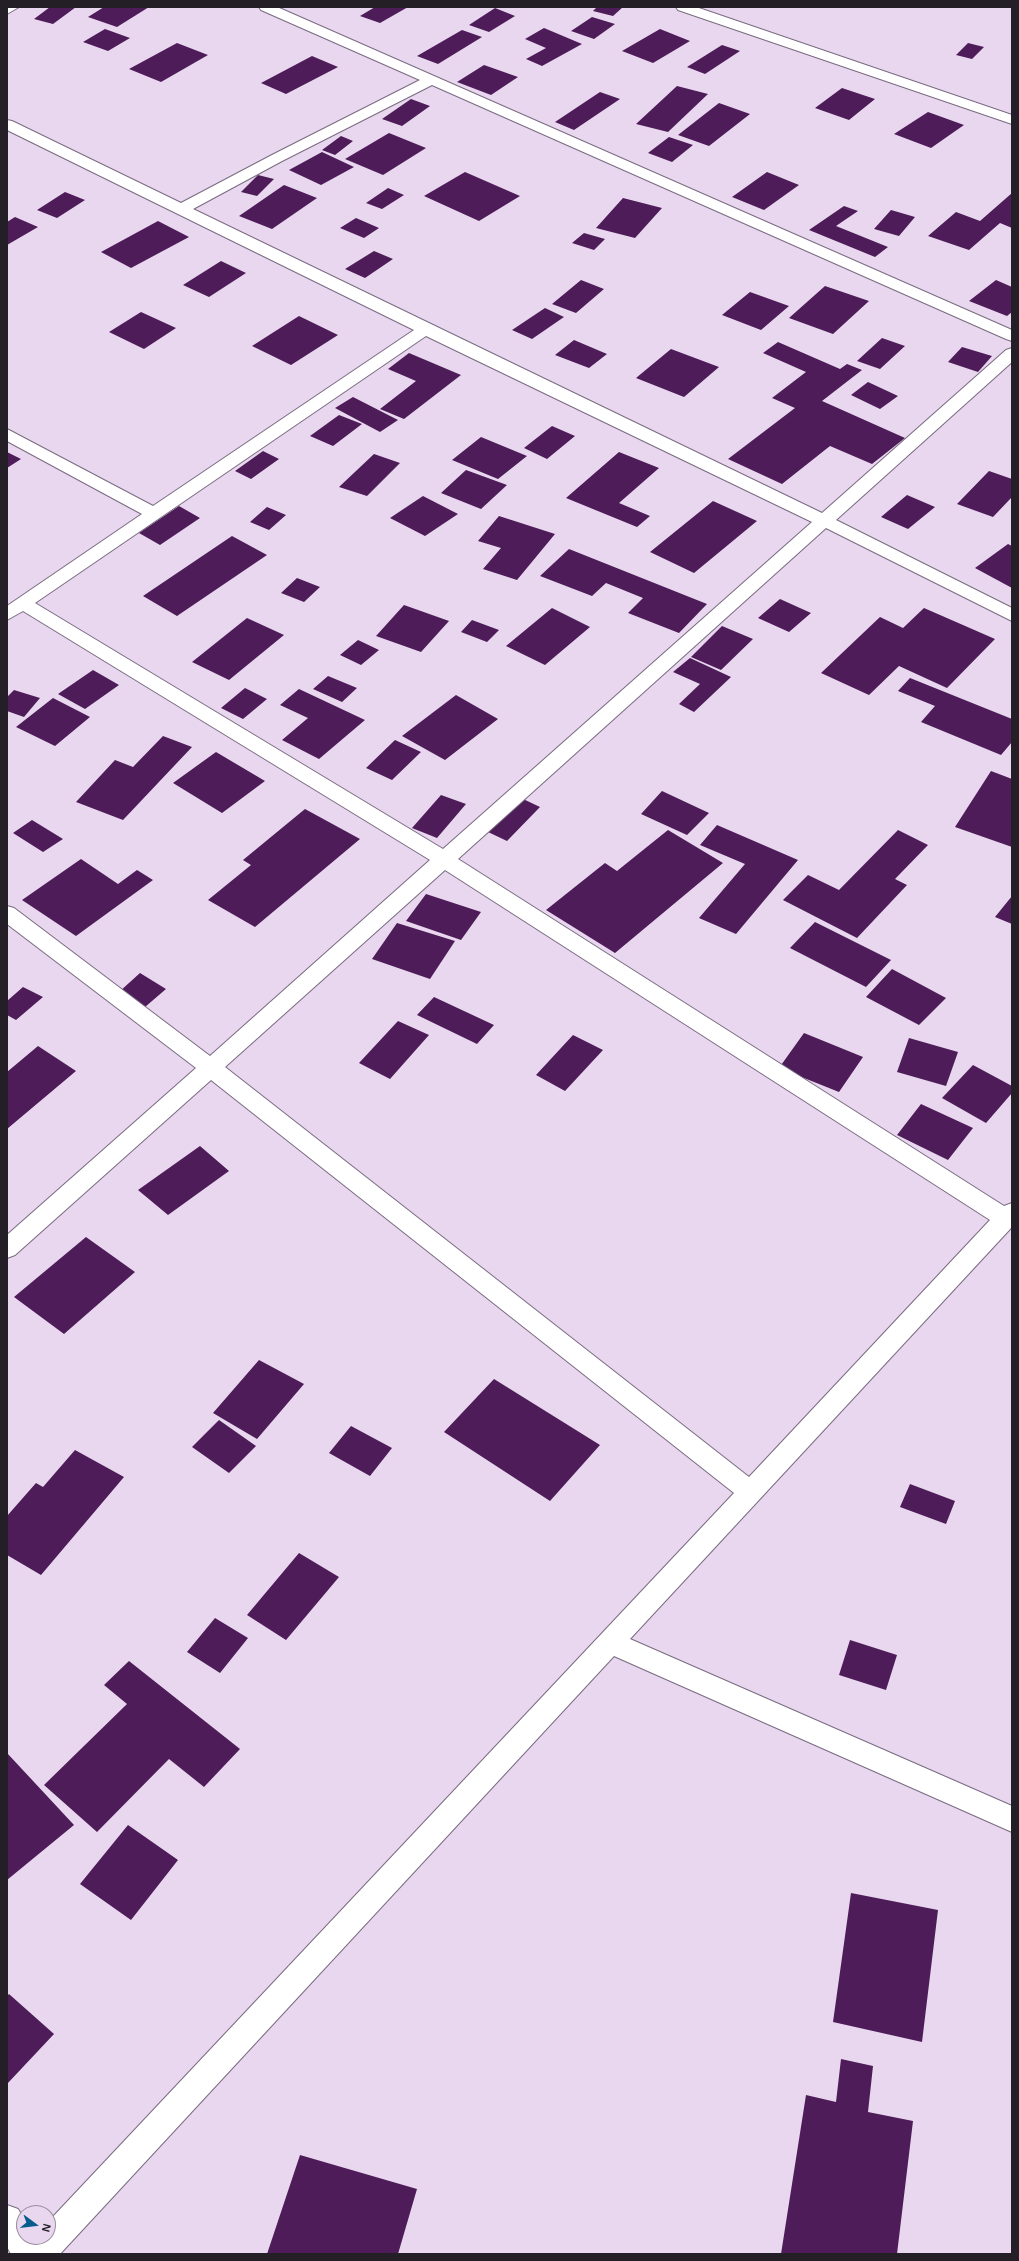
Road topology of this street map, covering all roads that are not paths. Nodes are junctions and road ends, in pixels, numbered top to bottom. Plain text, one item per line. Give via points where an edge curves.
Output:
1 (12, 7) edge
2 (266, 7) edge
3 (683, 7) edge
4 (7, 10) edge
5 (430, 81) junction
6 (1012, 120) edge
7 (7, 124) edge
8 (180, 210) junction
9 (425, 329) junction
10 (1012, 336) edge
11 (1012, 353) edge
12 (7, 434) edge
13 (155, 514) junction
14 (825, 521) junction
15 (15, 609) edge
16 (1012, 615) edge
17 (445, 860) junction
18 (7, 913) edge
19 (211, 1068) junction
20 (1009, 1215) edge
21 (7, 1249) edge
22 (751, 1492) junction
23 (611, 1642) junction
24 (1012, 1819) edge
25 (7, 2220) edge
26 (29, 2254) edge
27 (39, 2254) edge

1 - 4 street
2 - 5 street
3 - 6 street
5 - 8 street via 276,158
5 - 10 street
7 - 8 street
8 - 9 street
9 - 13 street
9 - 14 street
11 - 14 street
12 - 13 street
13 - 15 street
14 - 16 street
14 - 17 street
15 - 17 street
17 - 19 street
17 - 20 street
18 - 19 street
19 - 21 street
19 - 22 street
20 - 22 street
22 - 23 street
23 - 24 street
23 - 27 street
25 - 26 street

